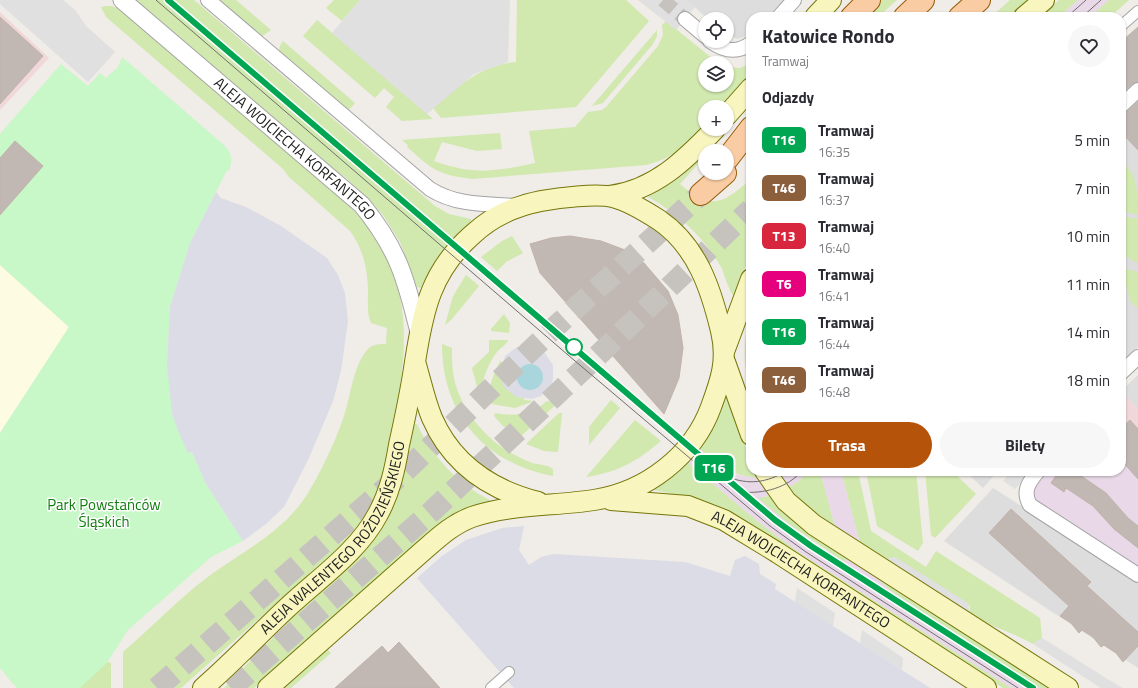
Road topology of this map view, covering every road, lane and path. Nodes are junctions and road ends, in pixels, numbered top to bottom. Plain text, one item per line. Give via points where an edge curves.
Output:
1 (122, 0) edge
2 (208, 0) edge
3 (794, 0) edge
4 (831, 0) edge
5 (869, 0) edge
6 (923, 0) edge
7 (979, 0) edge
8 (1044, 0) edge
9 (1138, 11) edge
10 (783, 12) edge
11 (820, 12) edge
12 (857, 12) edge
13 (910, 12) edge
14 (966, 12) edge
15 (1030, 12) edge
16 (685, 19) tunnel mouth
17 (1126, 22) edge
18 (698, 30) edge
19 (746, 47) edge
20 (720, 48) edge
21 (1138, 90) edge
22 (746, 94) edge
23 (1126, 101) edge
24 (734, 107) edge
25 (746, 134) edge
26 (708, 136) edge
27 (734, 150) edge
28 (746, 155) edge
29 (734, 165) edge
30 (711, 180) edge
31 (717, 180) edge
32 (610, 196) junction
33 (520, 206) junction
34 (746, 294) edge
35 (419, 332) junction
36 (725, 355) junction
37 (1138, 357) edge
38 (415, 361) junction
39 (1126, 368) edge
40 (746, 420) edge
41 (769, 476) edge
42 (1034, 476) edge
43 (596, 500) junction
44 (546, 504) junction
45 (1138, 576) edge
46 (509, 672) dead end
47 (203, 688) edge
48 (268, 688) edge
49 (491, 688) edge
50 (986, 688) edge
51 (1068, 688) edge

1 - 35 street, ALEJA WOJCIECHA KORFANTEGO via 362,205 377,223 397,257 405,277
2 - 33 street via 430,189 454,201
3 - 10 street
4 - 11 main road
5 - 12 main road
6 - 13 main road
7 - 14 main road
8 - 15 main road
9 - 17 street
16 - 18 street
19 - 20 street via 734,51
21 - 23 street
22 - 24 main road
25 - 27 main road
26 - 32 main road, ALEJA WALENTEGO ROŹDZIEŃSKIEGO via 664,176 640,188
28 - 29 main road
30 - 31 main road via 701,194
32 - 33 main road, ALEJA WALENTEGO ROŹDZIEŃSKIEGO via 547,200
32 - 36 main road via 643,210 660,221 687,246 700,266 714,302
33 - 35 main road, ALEJA WALENTEGO ROŹDZIEŃSKIEGO via 480,228 452,254 433,285
34 - 36 main road
35 - 38 main road, ALEJA WALENTEGO ROŹDZIEŃSKIEGO
36 - 40 main road
36 - 43 main road via 709,414 684,453 654,478
37 - 39 street
38 - 44 main road via 432,416 441,435 461,460 504,492
38 - 47 main road, ALEJA WALENTEGO ROŹDZIEŃSKIEGO via 394,471 387,496 377,516 356,544
41 - 51 main road via 786,501 814,525
42 - 45 street via 1026,488 1026,499 1030,505
43 - 44 main road
43 - 50 main road, ALEJA WOJCIECHA KORFANTEGO via 688,506 724,520
44 - 48 main road via 481,514 459,522
46 - 49 street

